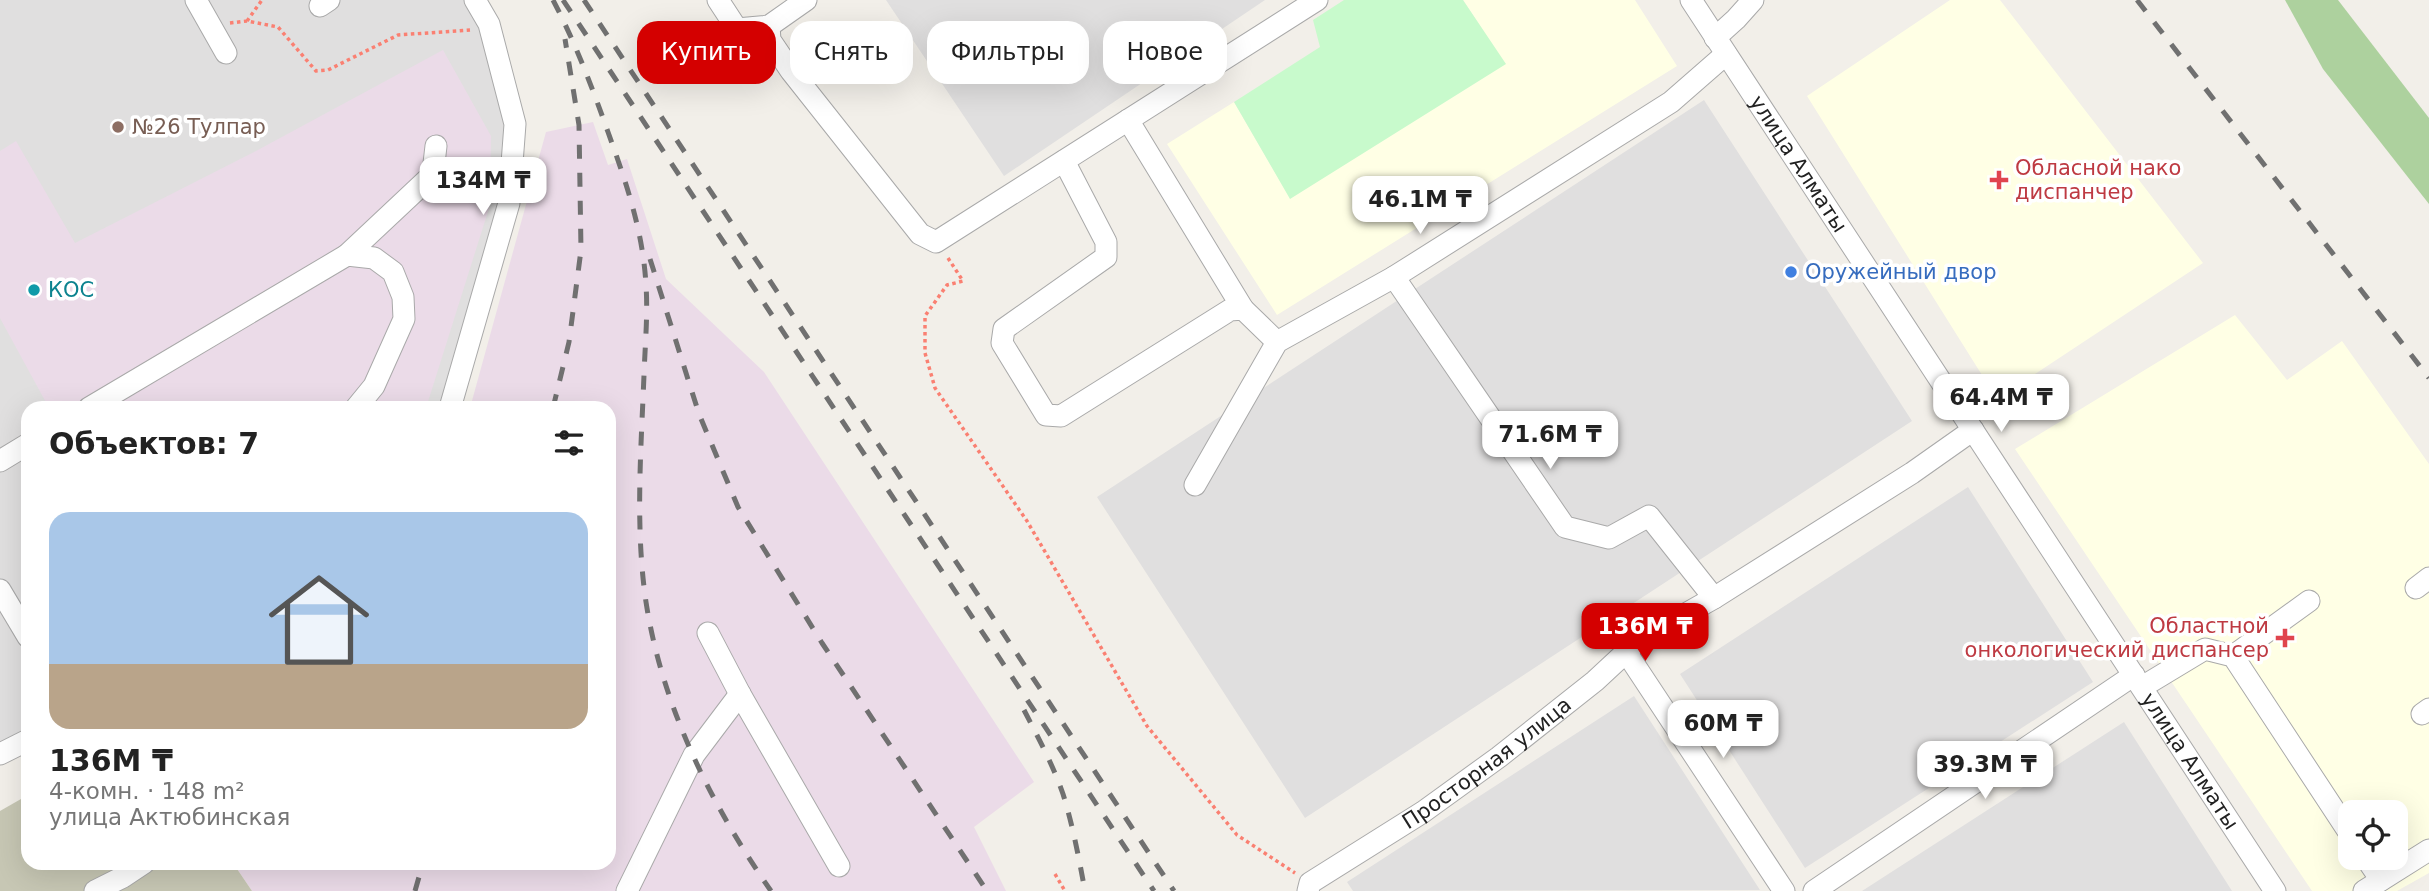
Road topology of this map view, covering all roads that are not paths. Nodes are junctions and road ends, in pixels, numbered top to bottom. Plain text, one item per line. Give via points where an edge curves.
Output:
1 (196, 0) edge
2 (475, 0) edge
3 (718, 0) edge
4 (806, 0) edge
5 (1317, 0) edge
6 (1691, 0) edge
7 (1753, 0) edge
8 (732, 21) edge
9 (776, 21) edge
10 (1721, 46) junction
11 (776, 48) edge
12 (226, 52) dead end
13 (1128, 120) junction
14 (436, 146) dead end
15 (1064, 161) junction
16 (347, 255) junction
17 (1394, 277) junction
18 (1243, 309) junction
19 (1277, 342) junction
20 (101, 401) edge
21 (361, 401) edge
22 (452, 401) edge
23 (1973, 430) junction
24 (21, 448) edge
25 (0, 461) edge
26 (1195, 485) dead end
27 (0, 590) edge
28 (1714, 598) junction
29 (2309, 601) dead end
30 (21, 625) edge
31 (708, 633) dead end
32 (1626, 652) junction
33 (2233, 656) junction
34 (2138, 681) junction
35 (740, 694) junction
36 (21, 744) edge
37 (0, 754) edge
38 (2338, 816) edge
39 (2429, 850) edge
40 (839, 866) dead end
41 (134, 870) edge
42 (2373, 885) edge
43 (1309, 887) edge
44 (95, 891) edge
45 (627, 891) edge
46 (1784, 891) edge
47 (1814, 891) edge
48 (2275, 891) edge

1 - 12 street
2 - 22 street via 489,24 515,124 509,203
3 - 8 street
4 - 9 street
5 - 13 street
6 - 10 street, улица Алматы
7 - 10 street
10 - 17 street via 1671,102
10 - 23 street, улица Алматы
11 - 15 street via 920,234 936,242
13 - 15 street
13 - 18 street
14 - 16 street via 429,178
15 - 18 street via 1106,243 1106,257 1003,329 1001,335 1046,415 1061,416 1230,310
16 - 20 street
16 - 21 street via 374,258 393,272 403,296 404,319
17 - 19 street
17 - 28 street via 1565,527 1609,538 1649,516
18 - 19 street
19 - 26 street
23 - 28 street, Просторная улица
23 - 34 street, улица Алматы
24 - 25 street
27 - 30 street
28 - 32 street, Просторная улица
29 - 33 street
31 - 35 street
32 - 43 street, Просторная улица via 1499,757
32 - 46 street
33 - 34 street via 2205,649
33 - 38 street
34 - 47 street
34 - 48 street, улица Алматы
35 - 40 street
35 - 45 street via 694,755
36 - 37 street
39 - 42 street
41 - 44 street

